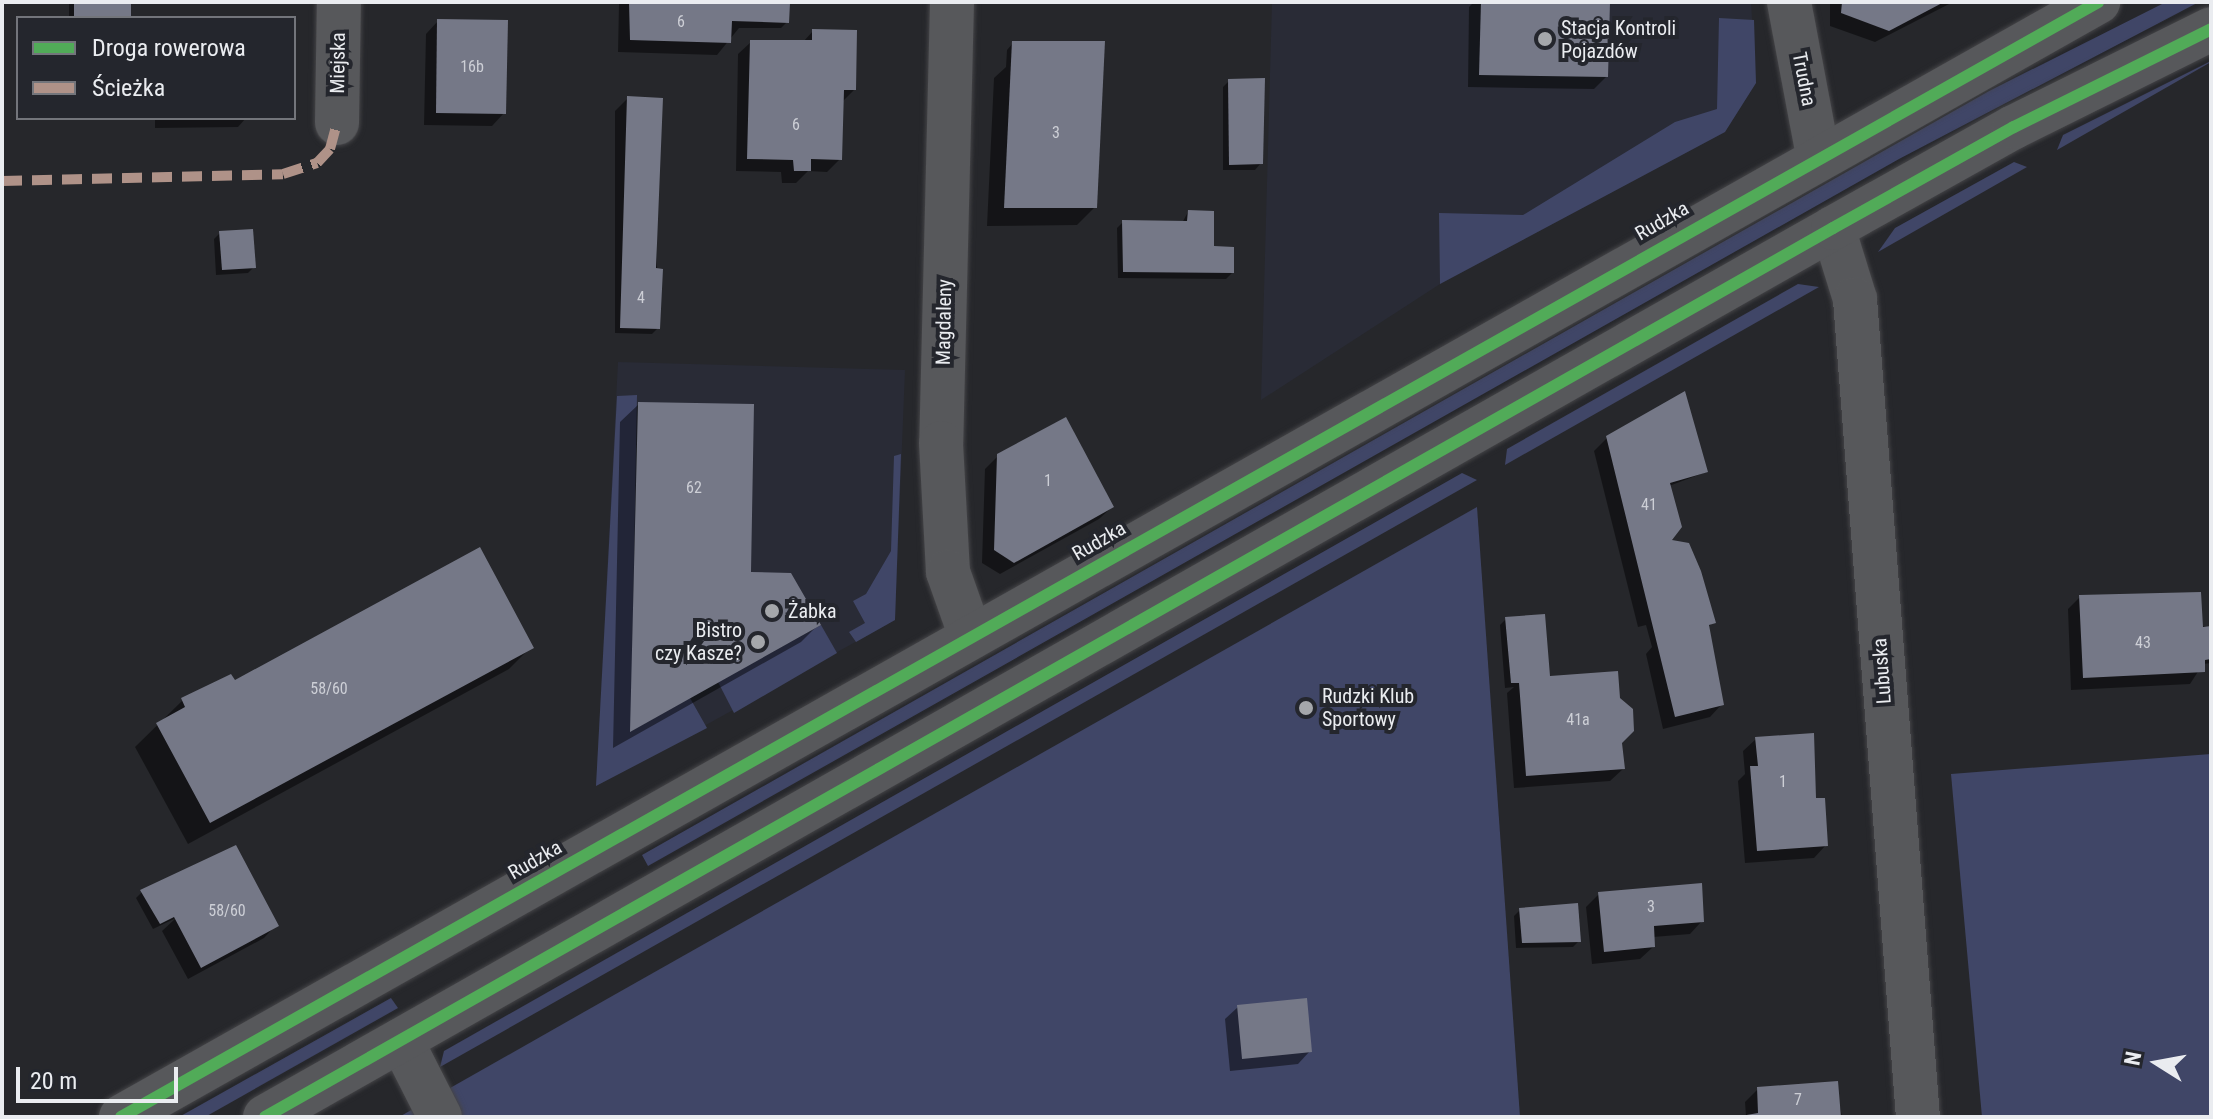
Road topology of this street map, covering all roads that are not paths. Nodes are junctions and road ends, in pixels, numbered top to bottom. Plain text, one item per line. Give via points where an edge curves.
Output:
1 (339, 2) edge
2 (952, 2) edge
3 (1789, 2) edge
4 (2098, 2) edge
5 (2211, 29) edge
6 (337, 123) dead end
7 (1818, 155) junction
8 (1833, 228) junction
9 (971, 637) junction
10 (521, 891) junction
11 (553, 953) junction
12 (401, 1040) junction
13 (121, 1117) edge
14 (265, 1117) edge
15 (440, 1117) edge
16 (1918, 1117) edge

1 - 6 street, Miejska
2 - 9 street, Magdaleny via 941,443 948,572
3 - 7 street, Trudna
4 - 7 street, Rudzka
5 - 8 street via 2014,127
7 - 9 street, Rudzka
8 - 11 street
8 - 16 street, Lubuska via 1855,299
9 - 10 street, Rudzka
10 - 11 street
10 - 13 street, Rudzka
11 - 12 street
12 - 14 street
12 - 15 street

